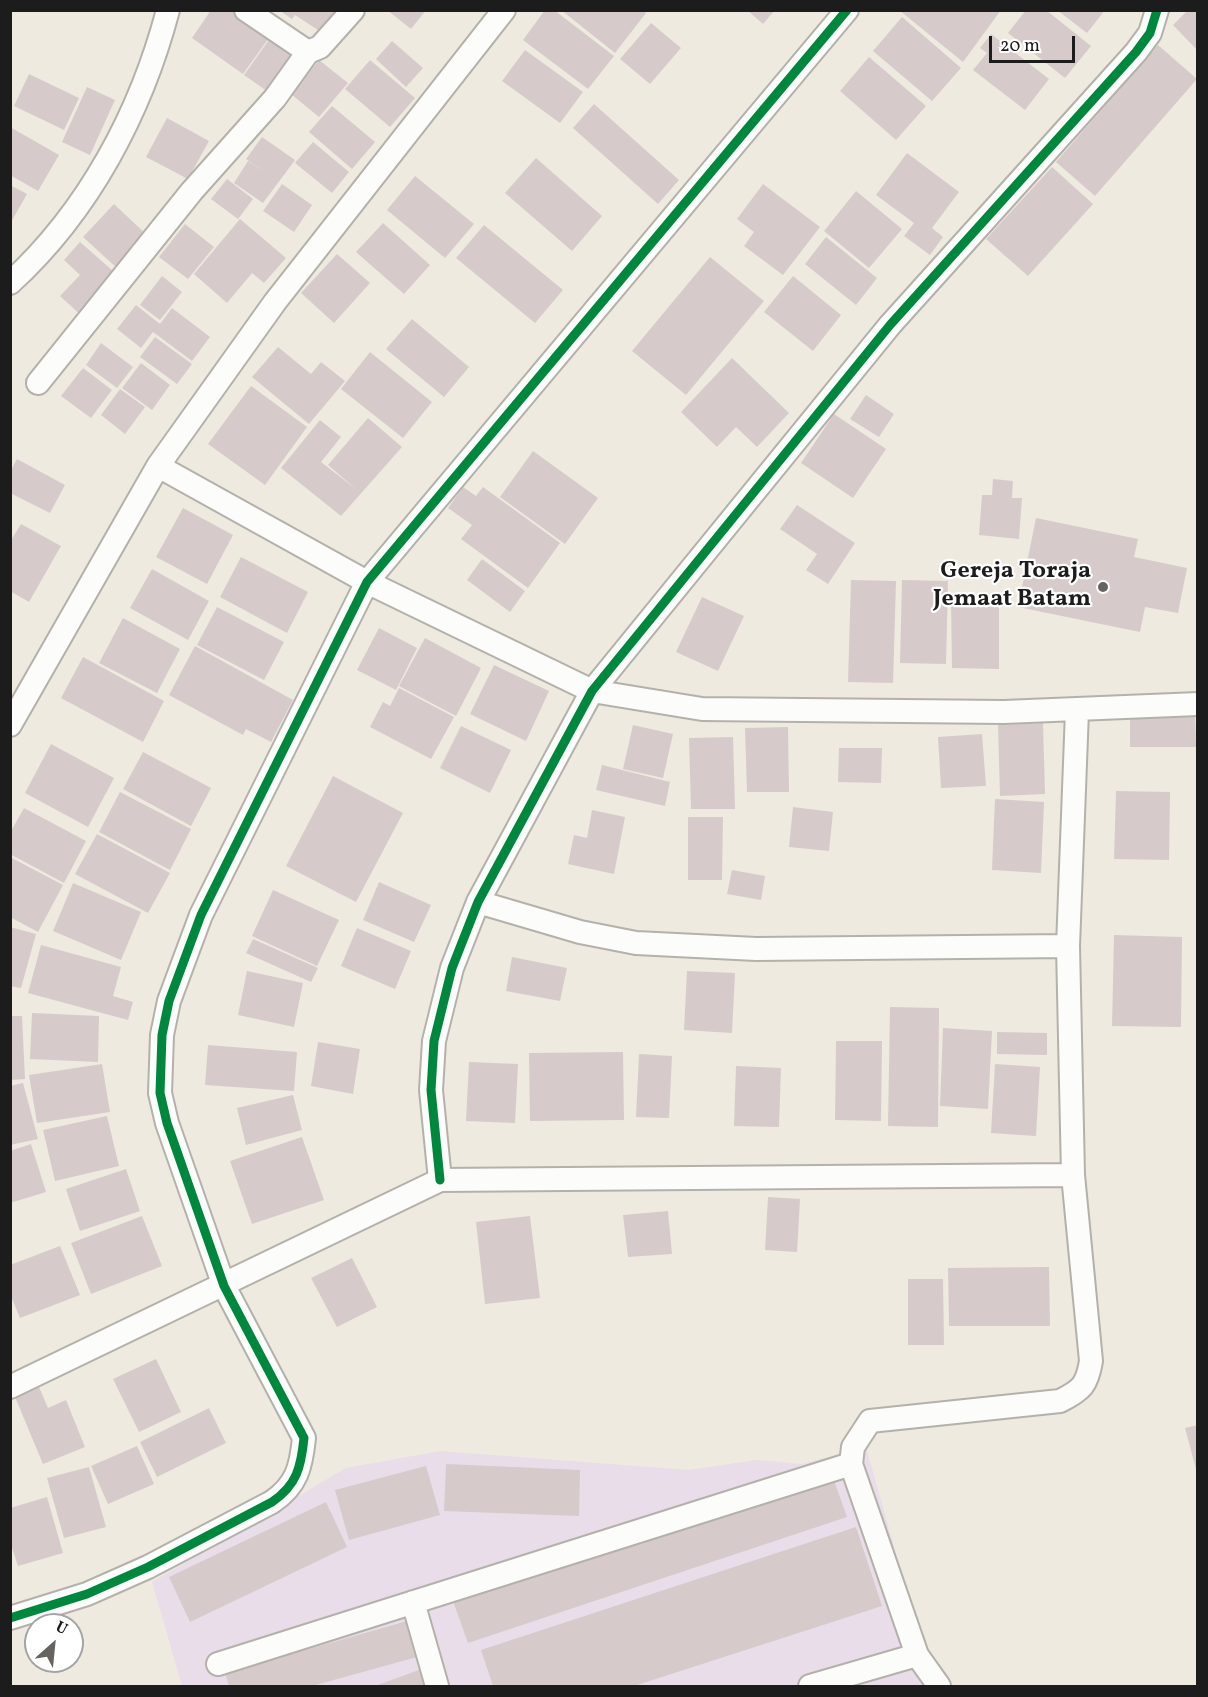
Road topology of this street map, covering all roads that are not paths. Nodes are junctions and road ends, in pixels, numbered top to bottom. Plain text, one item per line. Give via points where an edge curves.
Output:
1 (168, 10) edge
2 (246, 10) edge
3 (353, 10) edge
4 (504, 10) edge
5 (847, 10) edge
6 (1157, 10) edge
7 (308, 52) junction
8 (10, 283) edge
9 (38, 382) dead end
10 (158, 466) junction
11 (367, 582) junction
12 (592, 691) junction
13 (1197, 704) edge
14 (1077, 711) junction
15 (10, 725) edge
16 (478, 902) junction
17 (1068, 946) junction
18 (1073, 1175) junction
19 (440, 1180) junction
20 (224, 1286) junction
21 (10, 1387) edge
22 (851, 1464) junction
23 (413, 1602) junction
24 (10, 1618) edge
25 (917, 1654) junction
26 (218, 1664) dead end
27 (437, 1686) edge
28 (810, 1686) edge
29 (939, 1686) edge

1 - 8 street via 159,45 123,135 34,261
2 - 7 street
3 - 7 street via 320,47
4 - 10 street via 275,302
5 - 11 street
6 - 12 street via 1150,33 1136,52 890,325
7 - 9 street via 275,98 192,191
10 - 11 street
10 - 15 street
11 - 12 street
11 - 20 street via 201,915 179,969 164,1024 160,1093
12 - 14 street via 702,709
12 - 16 street
13 - 14 street
14 - 17 street
16 - 17 street via 570,930 636,943 756,949
16 - 19 street via 452,968 434,1041 432,1090
17 - 18 street
18 - 19 street
18 - 22 street via 1091,1361 1088,1380 1076,1393 1060,1401 870,1421 853,1447
19 - 20 street
20 - 21 street
20 - 24 street via 304,1438 302,1460 288,1491 148,1567 87,1594
22 - 23 street
22 - 25 street
23 - 26 street
23 - 27 street
25 - 28 street
25 - 29 street

